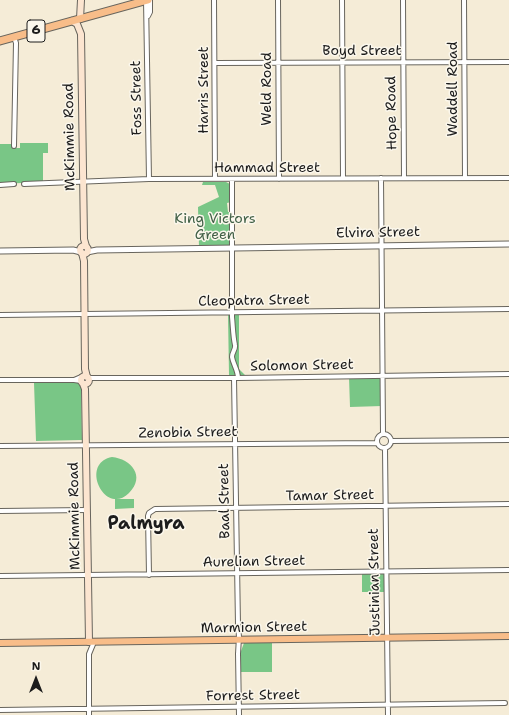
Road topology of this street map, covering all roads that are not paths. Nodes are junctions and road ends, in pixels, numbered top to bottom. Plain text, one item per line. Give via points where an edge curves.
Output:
1 (147, 0) edge
2 (214, 0) edge
3 (278, 0) edge
4 (342, 0) edge
5 (403, 0) edge
6 (464, 0) edge
7 (81, 3) edge
8 (91, 15) junction
9 (78, 19) junction
10 (81, 34) junction
11 (14, 37) junction
12 (0, 41) edge
13 (342, 62) junction
14 (402, 62) junction
15 (464, 62) junction
16 (509, 62) edge
17 (215, 63) junction
18 (278, 63) junction
19 (14, 146) dead end
20 (279, 178) junction
21 (343, 178) junction
22 (381, 178) junction
23 (404, 178) junction
24 (465, 178) junction
25 (509, 178) edge
26 (149, 179) junction
27 (215, 179) junction
28 (232, 179) junction
29 (83, 180) junction
30 (14, 184) dead end
31 (24, 184) dead end
32 (0, 185) edge
33 (509, 244) edge
34 (381, 245) junction
35 (233, 248) junction
36 (84, 250) junction
37 (0, 251) edge
38 (509, 309) edge
39 (381, 310) junction
40 (232, 312) junction
41 (84, 314) junction
42 (0, 316) edge
43 (509, 374) edge
44 (383, 375) junction
45 (236, 378) junction
46 (0, 380) edge
47 (86, 381) junction
48 (383, 434) junction
49 (509, 440) edge
50 (391, 441) junction
51 (235, 443) junction
52 (377, 443) junction
53 (86, 445) junction
54 (0, 446) edge
55 (385, 449) junction
56 (509, 504) edge
57 (385, 506) junction
58 (236, 508) junction
59 (87, 510) junction
60 (0, 511) edge
61 (509, 570) edge
62 (385, 572) junction
63 (237, 573) junction
64 (88, 575) junction
65 (149, 575) junction
66 (0, 576) edge
67 (509, 635) edge
68 (387, 636) junction
69 (238, 639) junction
70 (0, 640) edge
71 (90, 641) junction
72 (82, 642) junction
73 (0, 643) edge
74 (89, 654) junction
75 (505, 703) dead end
76 (388, 705) junction
77 (239, 707) junction
78 (89, 709) junction
79 (0, 710) edge
80 (89, 715) edge
81 (239, 715) edge
82 (388, 715) edge

1 - 8 highway, 6
1 - 26 street, Foss Street
2 - 17 street, Harris Street
3 - 18 street, Weld Road
4 - 13 street
5 - 14 street, Hope Road
6 - 15 street, Waddell Road
7 - 8 main road via 85,13
7 - 9 main road, McKimmie Road
8 - 9 highway, 6
9 - 10 main road
9 - 10 main road, McKimmie Road via 83,29
9 - 11 highway, 6
10 - 29 main road, McKimmie Road
11 - 12 highway, 6
11 - 19 street
13 - 14 street, Boyd Street
13 - 18 street, Boyd Street
13 - 21 street
14 - 15 street, Boyd Street
14 - 23 street, Hope Road
15 - 16 street, Boyd Street
15 - 24 street, Waddell Road
17 - 18 street, Boyd Street
17 - 27 street, Harris Street
18 - 20 street, Weld Road
20 - 21 street, Hammad Street
20 - 28 street, Hammad Street
21 - 22 street, Hammad Street
22 - 23 street, Hammad Street
22 - 34 street
23 - 24 street, Hammad Street
24 - 25 street, Hammad Street
26 - 27 street, Hammad Street
26 - 29 street, Hammad Street
27 - 28 street, Hammad Street
28 - 35 street, Baal Street
29 - 31 street, Hammad Street
29 - 36 main road, McKimmie Road
30 - 32 street
33 - 34 street, Elvira Street
34 - 35 street, Elvira Street
34 - 39 street
35 - 36 street, Elvira Street
35 - 40 street, Baal Street
36 - 37 street, Elvira Street
36 - 41 main road, McKimmie Road
38 - 39 street, Cleopatra Street
39 - 40 street, Cleopatra Street
39 - 44 street
40 - 41 street, Cleopatra Street
40 - 45 street, Baal Street via 232,336 235,345 232,357 236,367
41 - 42 street, Cleopatra Street
41 - 47 main road, McKimmie Road
43 - 44 street, Solomon Street
44 - 45 street, Solomon Street
44 - 48 street
45 - 47 street, Solomon Street
45 - 51 street, Baal Street
46 - 47 street, Solomon Street
47 - 53 main road, McKimmie Road
48 - 50 street via 388,435
48 - 52 street
49 - 50 street
50 - 55 street
51 - 52 street, Zenobia Street
51 - 53 street, Zenobia Street
51 - 58 street, Baal Street
52 - 55 street
53 - 54 street, Zenobia Street
53 - 59 main road, McKimmie Road
55 - 57 street, Justinian Street
56 - 57 street, Tamar Street
57 - 58 street, Tamar Street
57 - 62 street, Justinian Street
58 - 63 street, Baal Street
58 - 65 street, Tamar Street via 152,510 148,516
59 - 60 street
59 - 64 main road, McKimmie Road
61 - 62 street, Aurelian Street
62 - 63 street, Aurelian Street
62 - 68 street, Justinian Street
63 - 65 street, Aurelian Street
63 - 69 street, Baal Street
64 - 65 street, Aurelian Street
64 - 66 street, Aurelian Street
64 - 71 main road, McKimmie Road
67 - 68 main road, Marmion Street
68 - 69 main road, Marmion Street
68 - 76 street, Justinian Street
69 - 71 main road, Marmion Street
69 - 77 street, Baal Street
70 - 71 main road, Marmion Street
71 - 72 main road, Marmion Street
71 - 74 street, McKimmie Road
72 - 73 main road, Marmion Street
72 - 74 street
74 - 78 street, McKimmie Road
75 - 76 street, Forrest Street
76 - 77 street, Forrest Street
76 - 82 street, Justinian Street
77 - 78 street, Forrest Street
77 - 81 street, Baal Street
78 - 79 street, Forrest Street
78 - 80 street, McKimmie Road

